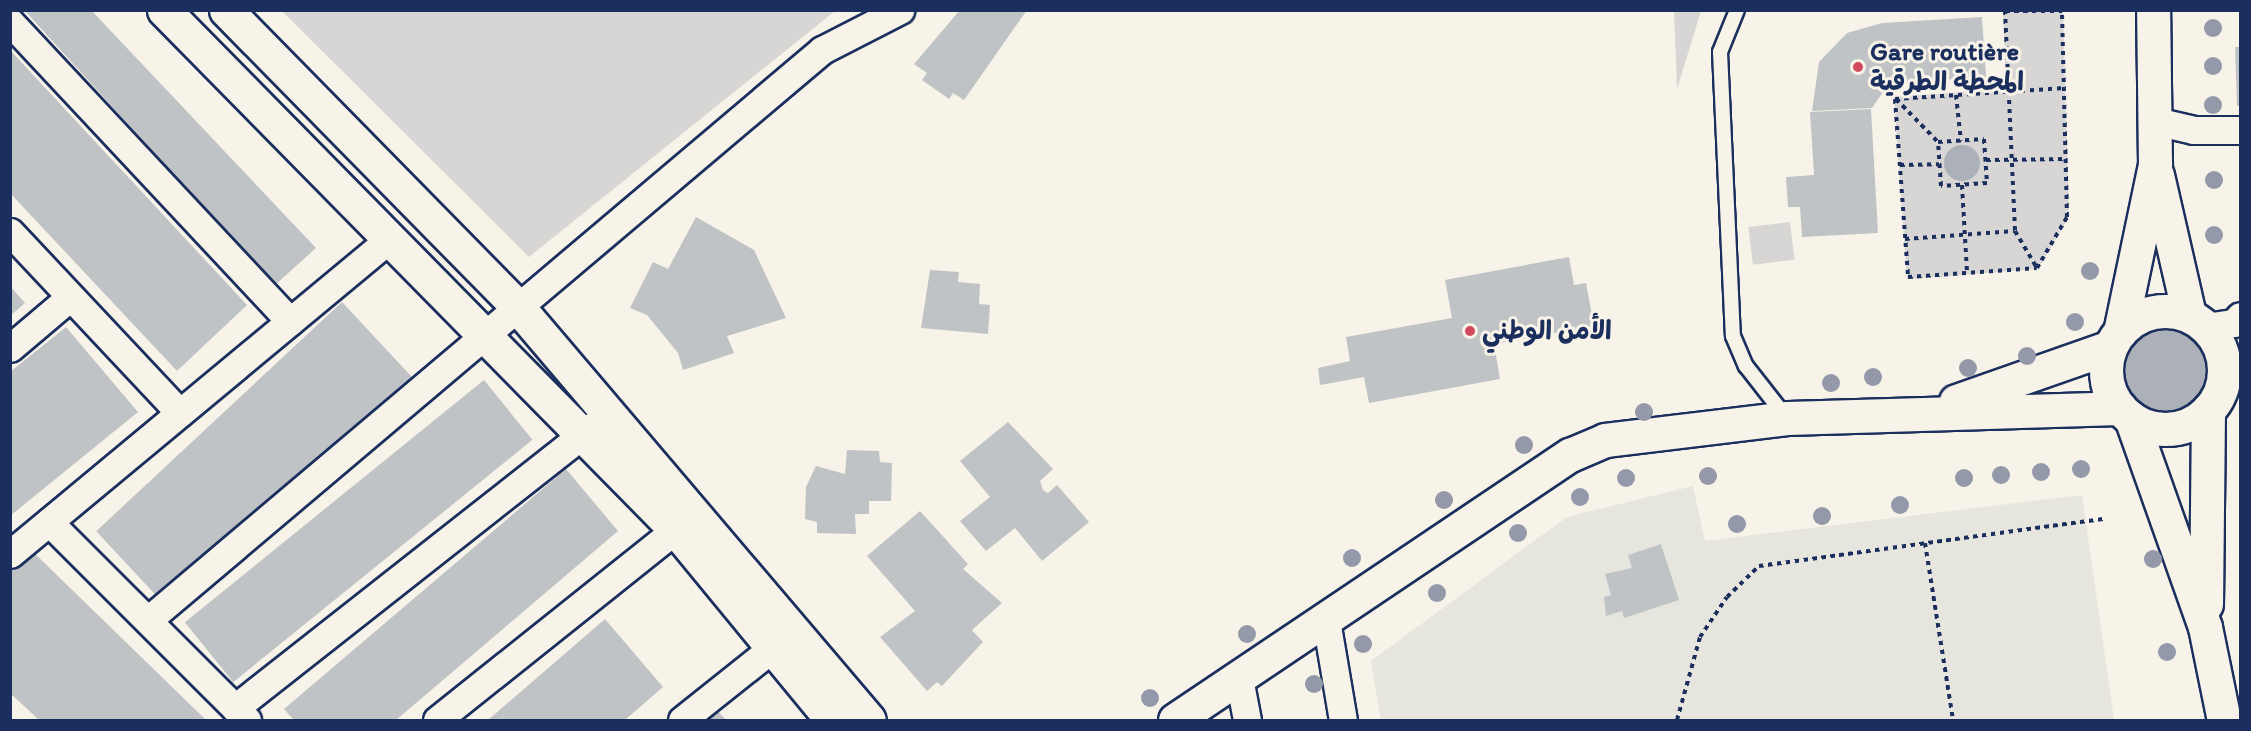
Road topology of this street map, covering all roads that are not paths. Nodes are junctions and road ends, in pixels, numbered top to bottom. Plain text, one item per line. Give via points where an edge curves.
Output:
1 (164, 10) edge
2 (226, 10) edge
3 (900, 10) edge
4 (1737, 10) edge
5 (2153, 10) edge
6 (10, 22) edge
7 (2155, 121) junction
8 (2241, 130) edge
9 (2155, 164) junction
10 (10, 232) edge
11 (390, 238) junction
12 (69, 298) junction
13 (517, 306) junction
14 (2241, 316) edge
15 (290, 321) junction
16 (2197, 321) junction
17 (483, 335) junction
18 (2115, 339) junction
19 (10, 348) edge
20 (1929, 410) junction
21 (2208, 410) junction
22 (180, 413) junction
23 (2125, 413) junction
24 (1787, 418) junction
25 (595, 424) junction
26 (49, 522) junction
27 (685, 522) junction
28 (10, 554) edge
29 (148, 620) junction
30 (1326, 620) junction
31 (2205, 627) junction
32 (784, 639) junction
33 (1239, 678) junction
34 (242, 714) edge
35 (437, 720) edge
36 (682, 720) edge
37 (832, 720) edge
38 (869, 720) edge
39 (1175, 720) edge
40 (1247, 720) edge
41 (1343, 720) edge
42 (2224, 720) edge

1 - 11 street
2 - 13 street
3 - 13 street via 822,50
4 - 24 lane via 1720,52 1733,336 1746,366
5 - 7 street
6 - 15 street
7 - 8 street via 2193,130
7 - 9 street
9 - 16 street
9 - 18 street
10 - 12 street
11 - 15 street
11 - 17 street
12 - 19 street
12 - 22 street
13 - 17 street
13 - 25 street
14 - 16 street via 2234,323
15 - 22 street
16 - 18 street via 2144,314
16 - 21 street via 2224,368
17 - 25 street
17 - 29 street
18 - 20 street
18 - 23 street via 2106,379
20 - 23 street
20 - 24 street
21 - 23 street via 2177,428 2153,428
21 - 31 street
22 - 26 street
23 - 31 street
24 - 30 street via 1605,440 1570,455
25 - 27 street
25 - 34 street
26 - 28 street
26 - 29 street
27 - 32 street
27 - 35 street
29 - 34 street
30 - 33 street
30 - 41 street
31 - 42 street
32 - 36 street
32 - 37 street
32 - 38 street
33 - 39 street
33 - 40 street

